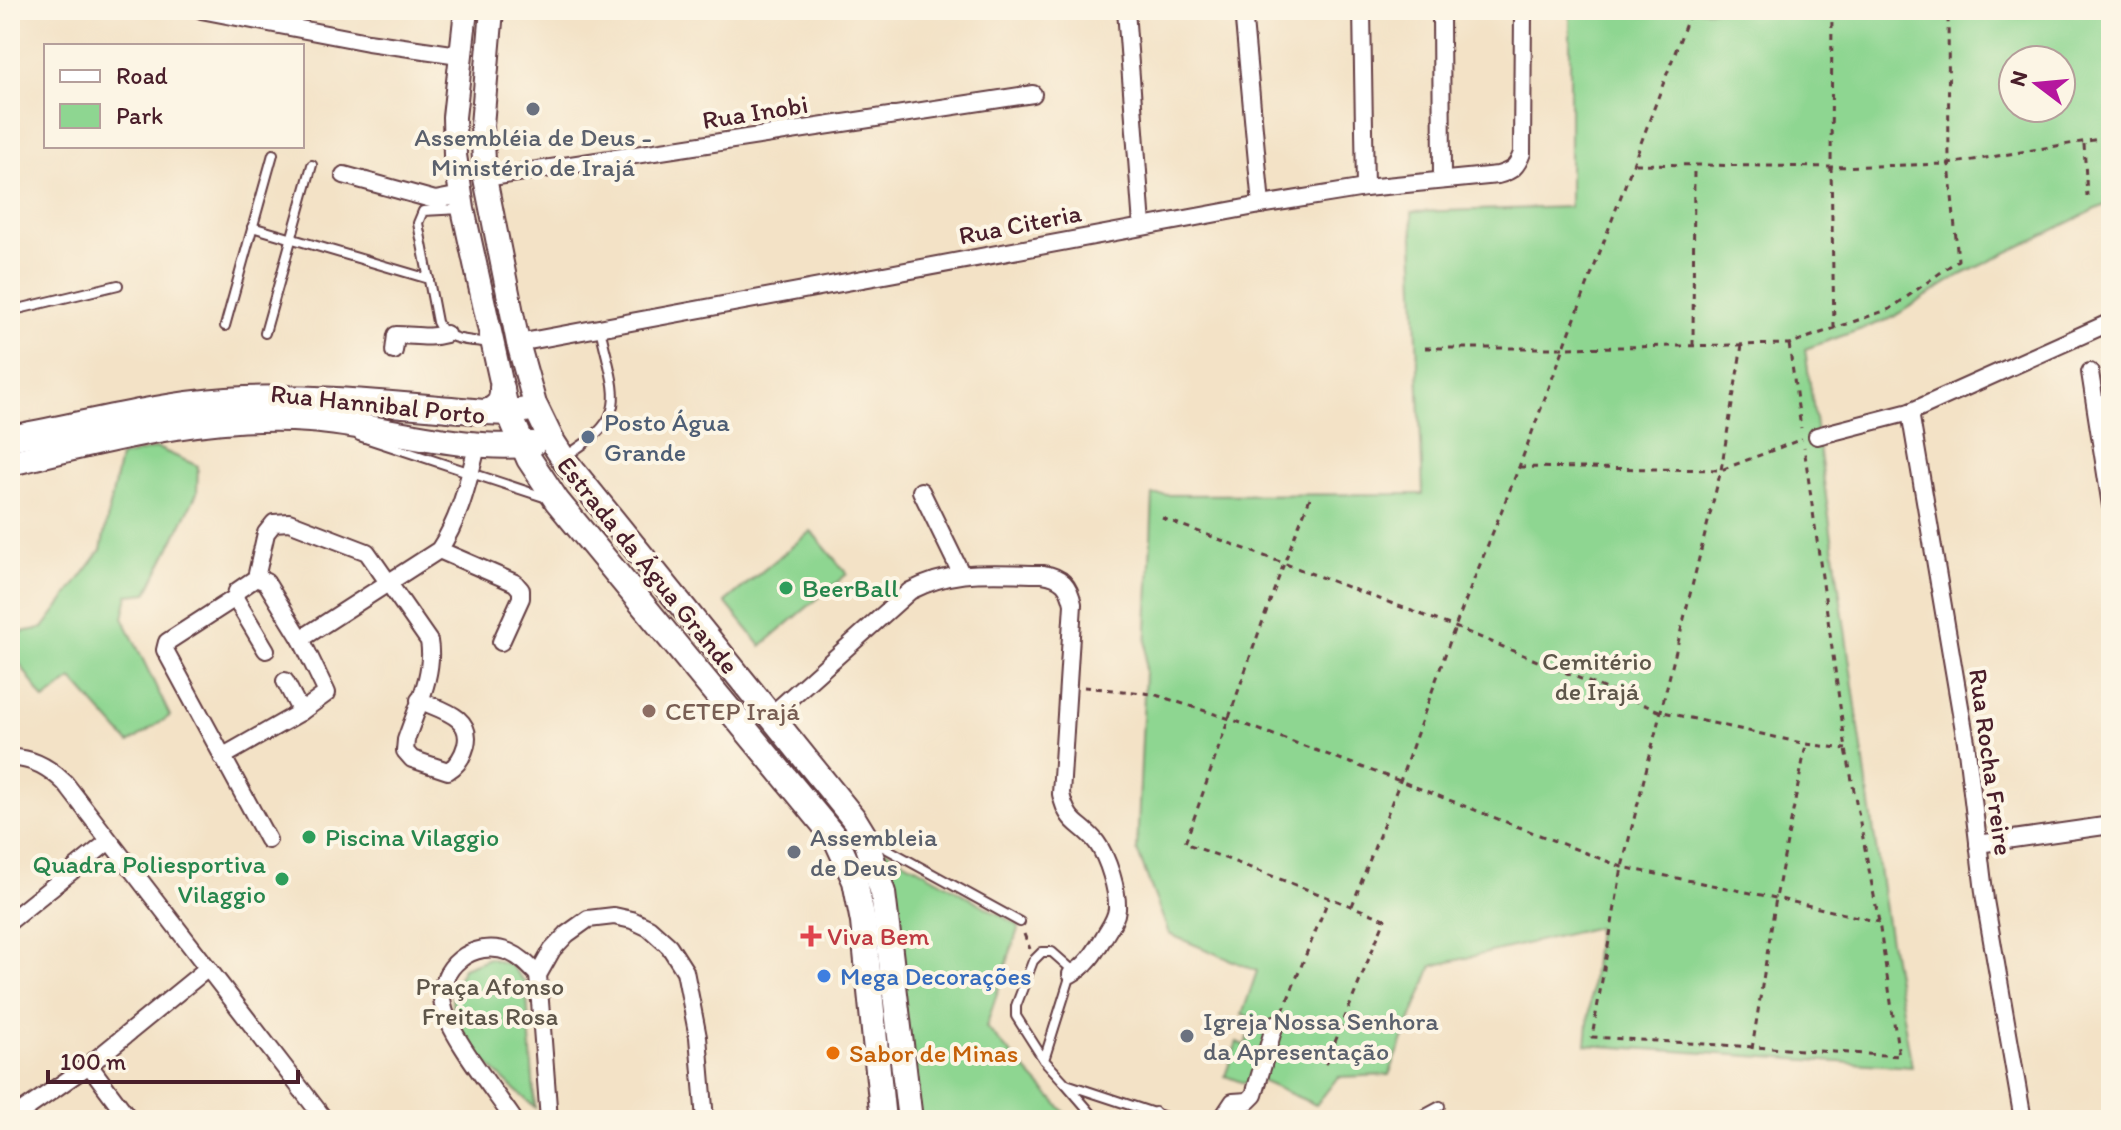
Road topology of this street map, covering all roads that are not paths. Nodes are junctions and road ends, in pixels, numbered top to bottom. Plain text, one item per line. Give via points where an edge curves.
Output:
1 (201, 10) edge
2 (466, 10) edge
3 (492, 10) edge
4 (1126, 10) edge
5 (1243, 10) edge
6 (1362, 10) edge
7 (1441, 10) edge
8 (1523, 10) edge
9 (459, 55) junction
10 (1033, 94) dead end
11 (273, 154) dead end
12 (312, 165) dead end
13 (344, 175) dead end
14 (485, 178) junction
15 (1442, 180) junction
16 (1365, 188) junction
17 (462, 202) junction
18 (1261, 205) junction
19 (1142, 226) junction
20 (252, 227) junction
21 (291, 239) junction
22 (429, 279) junction
23 (118, 285) dead end
24 (10, 311) edge
25 (2111, 322) edge
26 (225, 326) dead end
27 (600, 328) junction
28 (265, 333) dead end
29 (446, 334) junction
30 (492, 343) junction
31 (518, 343) junction
32 (394, 351) dead end
33 (2090, 372) dead end
34 (502, 388) joint
35 (536, 408) junction
36 (497, 412) junction
37 (1910, 412) junction
38 (313, 420) junction
39 (1810, 437) road end
40 (10, 438) edge
41 (478, 443) junction
42 (522, 446) junction
43 (557, 450) junction
44 (10, 463) edge
45 (470, 472) junction
46 (921, 491) dead end
47 (557, 501) junction
48 (2111, 506) edge
49 (439, 550) junction
50 (961, 573) junction
51 (256, 578) junction
52 (388, 583) junction
53 (235, 598) junction
54 (301, 639) junction
55 (501, 642) dead end
56 (266, 650) dead end
57 (285, 681) dead end
58 (419, 700) junction
59 (301, 712) junction
60 (769, 717) junction
61 (222, 757) junction
62 (10, 758) edge
63 (2111, 825) edge
64 (865, 837) junction
65 (268, 840) dead end
66 (109, 841) junction
67 (1978, 844) junction
68 (10, 921) edge
69 (1020, 922) road end
70 (208, 968) junction
71 (1071, 974) junction
72 (538, 975) junction
73 (1275, 1024) road end
74 (1044, 1060) junction
75 (89, 1065) junction
76 (1066, 1084) junction
77 (1440, 1106) dead end
78 (1155, 1112) junction
79 (10, 1120) edge
80 (130, 1120) edge
81 (325, 1120) edge
82 (514, 1120) edge
83 (549, 1120) edge
84 (705, 1120) edge
85 (883, 1120) edge
86 (910, 1120) edge
87 (1097, 1120) edge
88 (1141, 1120) edge
89 (1175, 1120) edge
90 (1221, 1120) edge
91 (1414, 1120) edge
92 (2023, 1120) edge

1 - 9 street
2 - 9 main road
3 - 14 main road, Estrada da Água Grande via 482,125
4 - 19 street
5 - 18 street
6 - 16 street
7 - 15 street
8 - 15 street, Rua Citeria via 1519,163 1508,172
9 - 17 main road via 454,142
10 - 14 street, Rua Inobi
11 - 20 lane
12 - 21 lane
13 - 17 street via 435,200
14 - 31 main road, Estrada da Água Grande
15 - 16 street, Rua Citeria
16 - 18 street, Rua Citeria
17 - 22 lane via 420,215
17 - 30 main road
18 - 19 street, Rua Citeria
19 - 27 street, Rua Citeria
20 - 21 lane
20 - 26 lane
21 - 22 lane
21 - 28 lane
22 - 29 lane via 437,322
23 - 24 lane
25 - 37 street
27 - 31 street, Rua Citeria
27 - 43 lane via 613,409 601,431
29 - 30 lane
29 - 32 street via 430,339 396,335
30 - 34 main road
31 - 35 main road, Estrada da Água Grande
33 - 48 street
34 - 36 main road
35 - 36 main road, Rua Hannibal Porto
35 - 43 main road, Estrada da Água Grande
36 - 40 main road, Rua Hannibal Porto via 317,399 229,400
36 - 42 main road, Estrada da Água Grande
37 - 39 street
37 - 67 street, Rua Rocha Freire via 1966,742
38 - 41 main road, Rua Hannibal Porto
38 - 44 main road, Rua Hannibal Porto via 226,420
38 - 45 lane
41 - 42 main road, Rua Hannibal Porto
41 - 45 street
42 - 43 main road, Rua Hannibal Porto
42 - 47 main road, Estrada da Água Grande
43 - 60 main road, Estrada da Água Grande
45 - 47 lane
45 - 49 street via 452,530
46 - 50 street
47 - 85 main road, Estrada da Água Grande via 826,827 849,864 863,922
49 - 52 street
49 - 55 street via 521,590
50 - 60 street via 910,591
50 - 71 street via 1056,576 1065,582 1073,604 1061,794 1073,822 1103,853 1117,908 1091,958
51 - 52 street via 266,533 274,523 289,522 367,552
51 - 53 street
51 - 54 street via 266,582
52 - 54 street
52 - 58 street via 429,641 430,669
53 - 56 street
53 - 61 street via 167,642 165,650
54 - 59 street via 327,693
57 - 59 street
58 - 58 street via 405,751 412,759 448,771 463,754 469,734 457,718
59 - 61 street
60 - 64 main road, Estrada da Água Grande
61 - 65 street
62 - 66 street via 34,761 54,772
63 - 67 street
64 - 69 lane
64 - 86 main road, Estrada da Água Grande via 883,893
66 - 68 street
66 - 70 street
67 - 92 street, Rua Rocha Freire
70 - 75 street
70 - 81 street
71 - 74 lane
71 - 74 lane via 1052,952 1042,952 1033,961 1016,1006 1016,1016
72 - 82 street via 521,959 492,948 469,952 452,966 441,986 453,1030
72 - 83 street
72 - 84 street via 552,950 588,919 614,916 649,928 685,971 698,1037
73 - 90 street via 1254,1095 1233,1102
74 - 76 lane
75 - 79 street
75 - 80 street
76 - 78 lane
76 - 87 lane
77 - 91 lane
78 - 88 lane
78 - 89 lane

